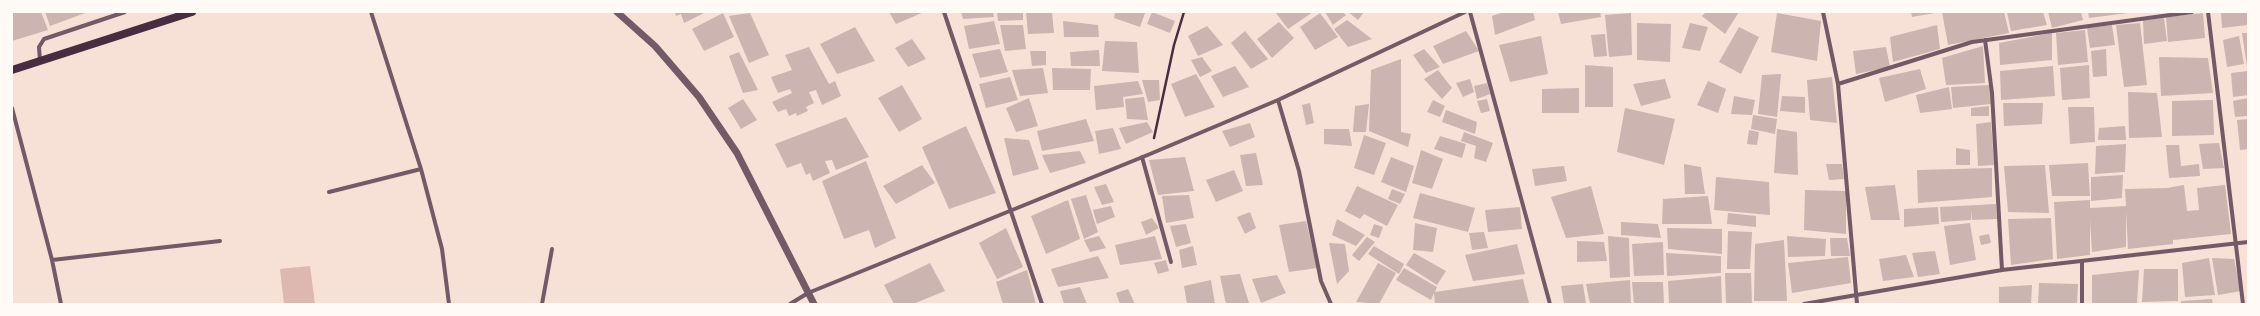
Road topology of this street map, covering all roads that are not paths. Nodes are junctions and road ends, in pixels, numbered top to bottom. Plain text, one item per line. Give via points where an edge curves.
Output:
1 (125, 12) edge
2 (192, 12) edge
3 (371, 12) edge
4 (617, 12) edge
5 (944, 12) edge
6 (1465, 12) edge
7 (1470, 12) edge
8 (1823, 12) edge
9 (2192, 12) edge
10 (2208, 12) edge
11 (1985, 40) junction
12 (40, 62) junction
13 (12, 70) edge
14 (1838, 84) junction
15 (1278, 100) junction
16 (12, 108) edge
17 (1142, 157) junction
18 (421, 169) junction
19 (329, 192) dead end
20 (1010, 210) junction
21 (220, 241) dead end
22 (2248, 242) edge
23 (2236, 243) junction
24 (552, 249) dead end
25 (52, 260) junction
26 (2082, 261) junction
27 (1170, 262) dead end
28 (2002, 270) junction
29 (808, 293) junction
30 (1857, 296) junction
31 (61, 304) edge
32 (449, 304) edge
33 (542, 304) edge
34 (790, 304) edge
35 (814, 304) edge
36 (1042, 304) edge
37 (1331, 304) edge
38 (1550, 304) edge
39 (1804, 304) edge
40 (1857, 304) edge
41 (2082, 304) edge
42 (2243, 304) edge

1 - 12 street via 44,39 39,47
2 - 12 main road
3 - 18 street
4 - 29 street via 642,32 673,66 699,97 729,140
5 - 20 street
6 - 15 street
7 - 38 street
8 - 14 street
9 - 11 street
10 - 23 street
11 - 14 street via 1944,50
11 - 28 street via 1992,93
12 - 13 main road
14 - 30 street
15 - 17 street
15 - 37 street via 1299,171 1321,281
16 - 25 street
17 - 20 street
17 - 27 street
18 - 19 street
18 - 32 street via 442,249
20 - 29 street
20 - 36 street
21 - 25 street
22 - 23 street
23 - 26 street
23 - 42 street
24 - 33 street
25 - 31 street
26 - 28 street
26 - 41 street
28 - 30 street
29 - 34 street
29 - 35 street
30 - 39 street
30 - 40 street

